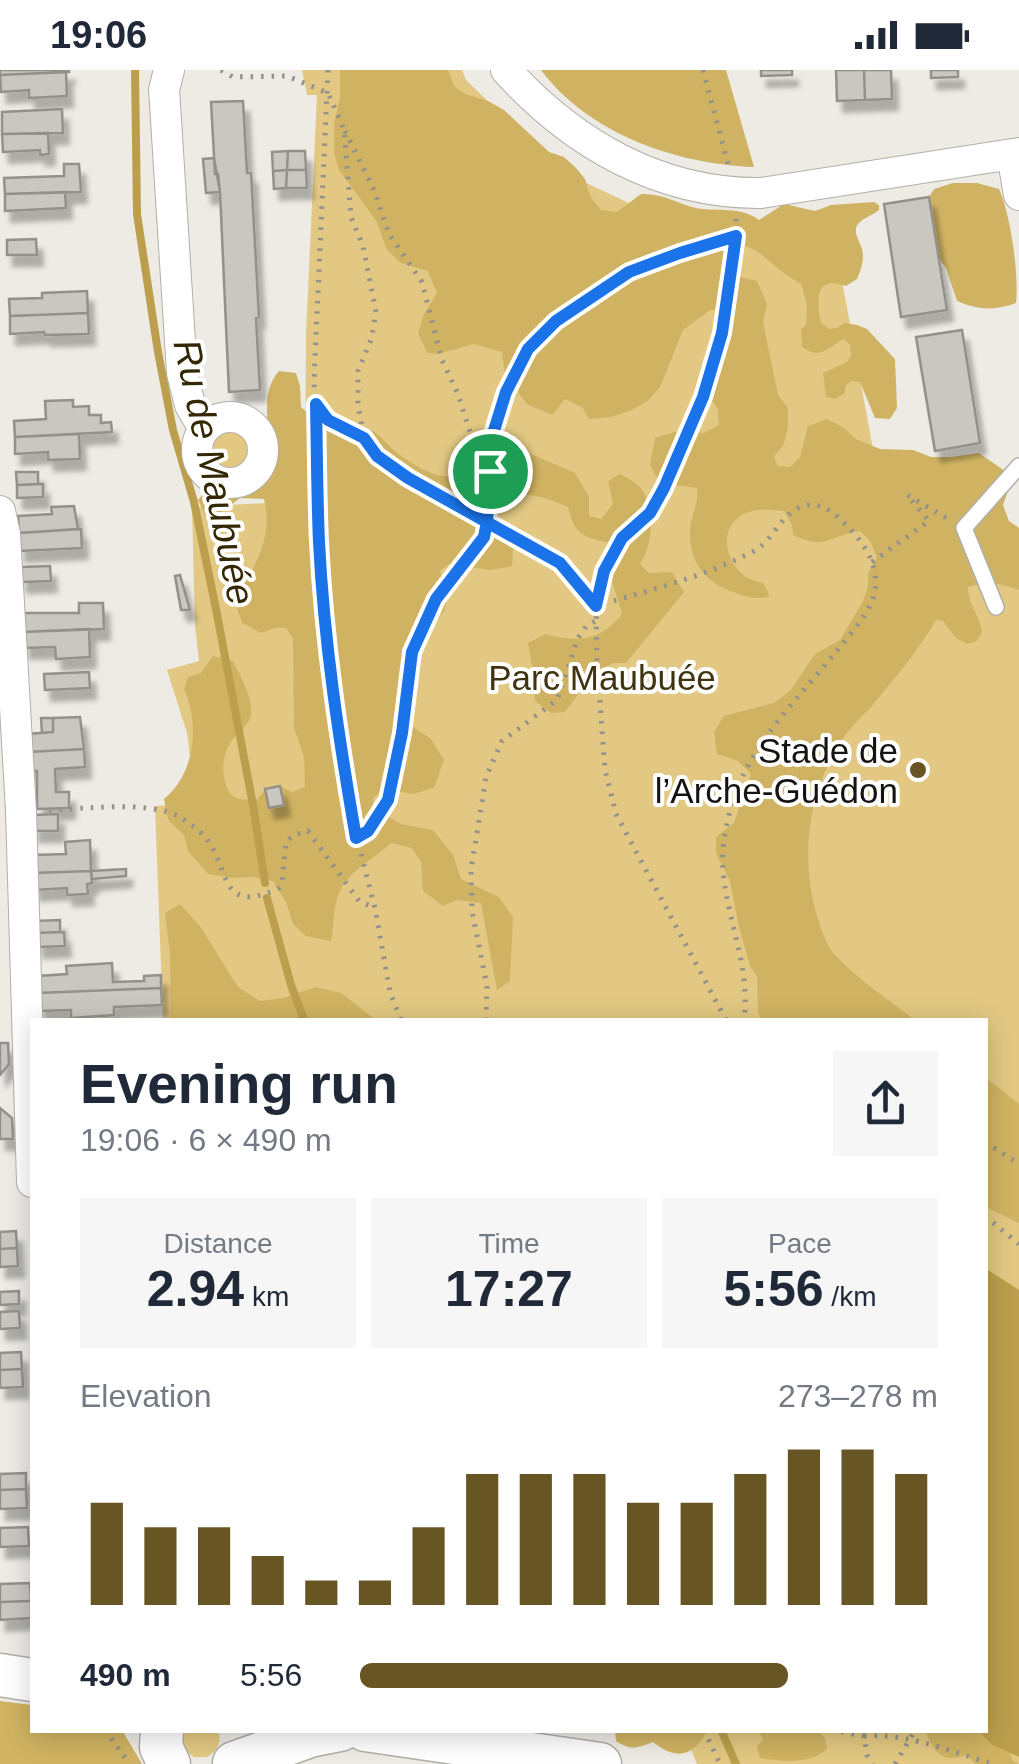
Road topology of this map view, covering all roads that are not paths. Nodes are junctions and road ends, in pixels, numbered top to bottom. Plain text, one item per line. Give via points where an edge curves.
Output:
1 (169, 70) edge
2 (506, 70) edge
3 (1016, 153) edge
4 (1019, 195) edge
5 (204, 429) dead end
6 (1019, 466) edge
7 (2, 526) edge
8 (996, 607) dead end
9 (14, 1090) edge
10 (30, 1172) edge
11 (240, 1733) edge
12 (325, 1733) edge
13 (386, 1733) edge
14 (233, 1764) edge
15 (600, 1764) edge

1 - 5 street via 164,90 182,372
2 - 3 street via 554,118 592,144 674,182 736,193
3 - 4 street
6 - 8 lane via 964,528
7 - 9 street via 20,811
9 - 10 street
11 - 14 main road
12 - 14 main road
13 - 15 main road

